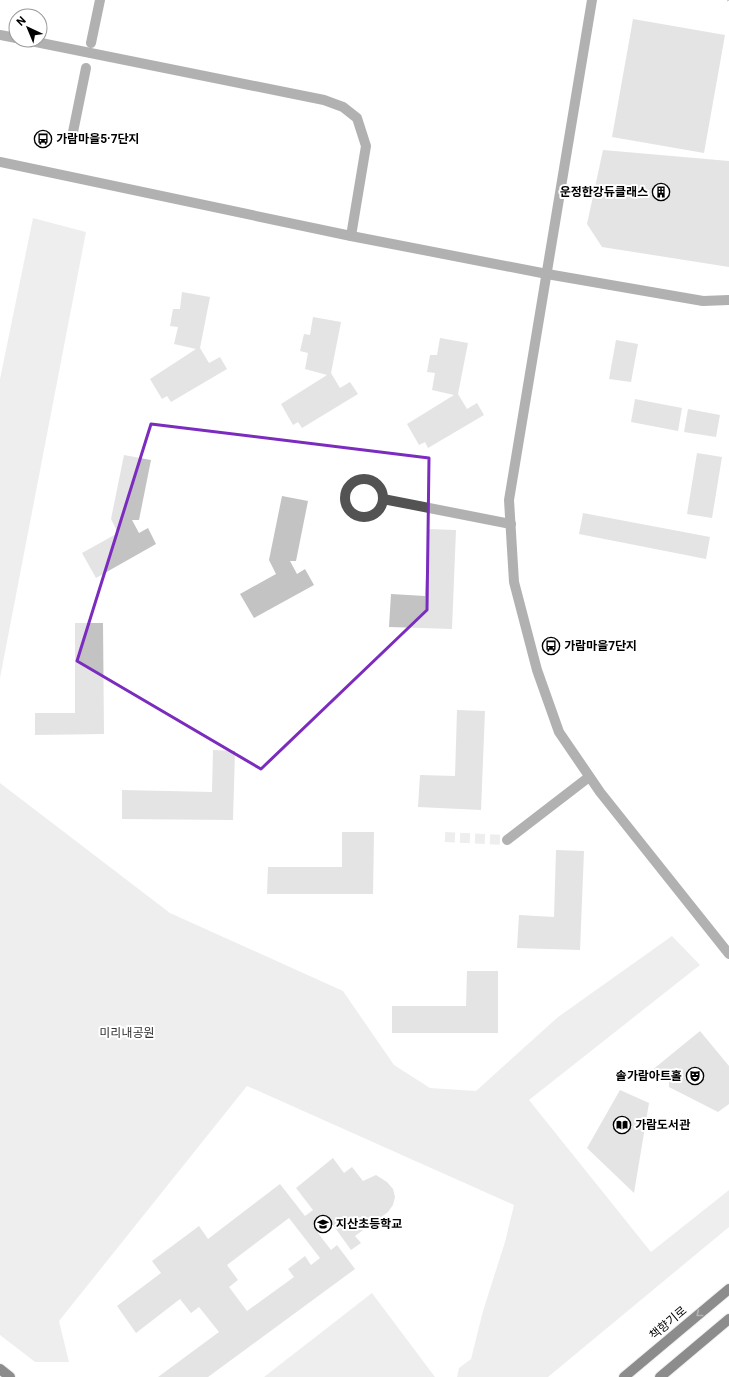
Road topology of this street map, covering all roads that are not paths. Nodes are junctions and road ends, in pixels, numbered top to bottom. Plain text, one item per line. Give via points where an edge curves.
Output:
1 (100, 0) edge
2 (592, 0) edge
3 (48, 44) edge
4 (91, 44) dead end
5 (86, 68) dead end
6 (72, 137) dead end
7 (0, 162) edge
8 (351, 236) junction
9 (547, 274) junction
10 (729, 300) edge
11 (383, 499) dead end
12 (511, 524) junction
13 (589, 776) junction
14 (507, 840) tunnel mouth
15 (729, 954) edge
16 (729, 1290) edge
17 (729, 1319) edge
18 (0, 1369) edge
19 (10, 1377) edge
20 (624, 1377) edge
21 (660, 1377) edge

1 - 4 street
2 - 9 street
3 - 8 street via 324,100 343,107 357,118 366,146
5 - 6 street
7 - 8 street
8 - 9 street
9 - 10 street via 703,301
9 - 12 street via 509,500
11 - 12 street
12 - 13 street via 514,582 537,670 559,732
13 - 14 street
13 - 15 street
16 -> 20 main road, 책향기로
17 - 21 main road
18 - 19 main road

